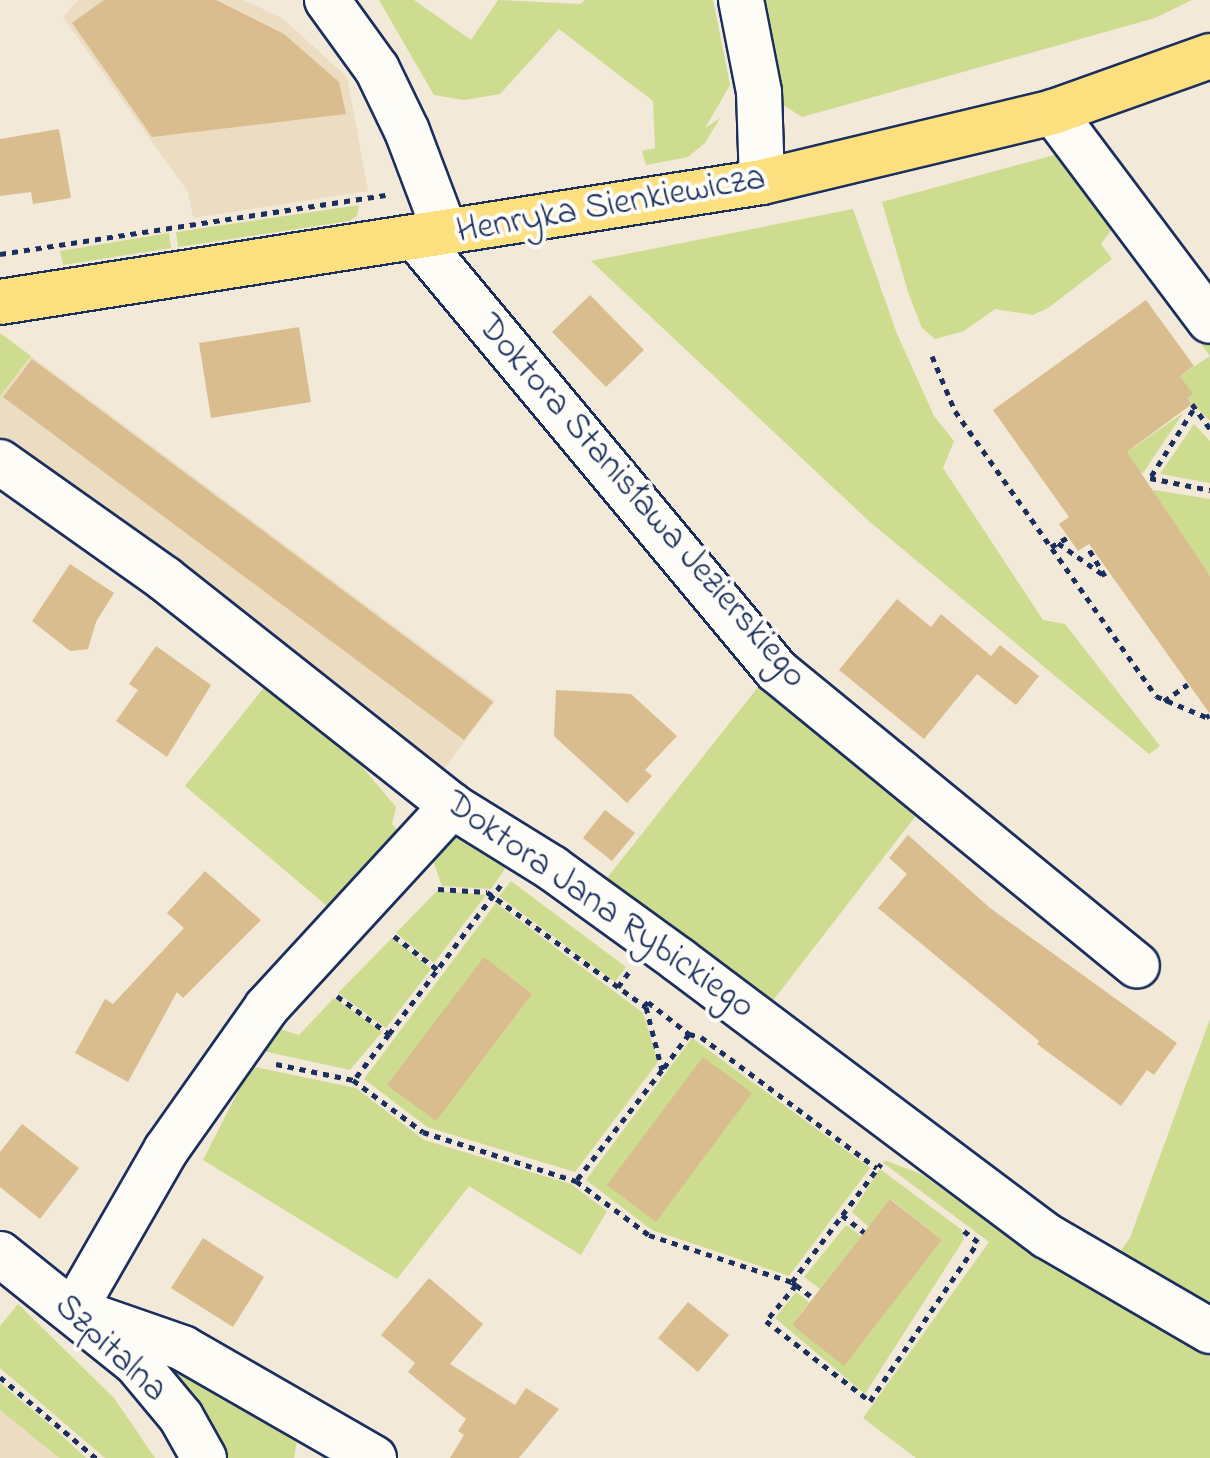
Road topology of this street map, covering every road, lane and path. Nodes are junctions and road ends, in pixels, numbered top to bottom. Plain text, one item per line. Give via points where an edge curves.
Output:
1 (327, 0) edge
2 (741, 0) edge
3 (1210, 56) edge
4 (1053, 112) junction
5 (762, 182) junction
6 (394, 194) dead end
7 (431, 237) junction
8 (0, 254) edge
9 (0, 302) edge
10 (1210, 321) edge
11 (932, 356) dead end
12 (1210, 429) edge
13 (0, 462) edge
14 (1210, 490) edge
15 (1068, 537) dead end
16 (1058, 543) junction
17 (1087, 546) dead end
18 (1051, 547) junction
19 (1188, 684) dead end
20 (1164, 701) junction
21 (1210, 715) edge
22 (452, 806) junction
23 (525, 851) junction
24 (438, 889) dead end
25 (493, 896) junction
26 (394, 936) dead end
27 (1137, 966) dead end
28 (438, 970) junction
29 (337, 996) dead end
30 (644, 1006) junction
31 (389, 1034) junction
32 (689, 1034) junction
33 (261, 1061) dead end
34 (662, 1070) junction
35 (353, 1080) junction
36 (877, 1168) junction
37 (893, 1174) dead end
38 (576, 1181) junction
39 (842, 1215) junction
40 (954, 1222) dead end
41 (864, 1232) dead end
42 (0, 1254) edge
43 (794, 1284) junction
44 (813, 1298) dead end
45 (74, 1310) junction
46 (1210, 1331) edge
47 (0, 1377) edge
48 (96, 1458) edge
49 (204, 1458) edge
50 (374, 1458) edge

1 - 7 street, Doktora Stanisława Jezierskiego via 383,82
2 - 5 street via 759,92
3 - 4 main road, Henryka Sienkiewicza
4 - 5 main road, Henryka Sienkiewicza
4 - 10 street
5 - 7 main road, Henryka Sienkiewicza
6 - 8 path
7 - 9 main road, Henryka Sienkiewicza
7 - 27 street, Doktora Stanisława Jezierskiego via 777,671
11 - 18 path via 955,411
12 - 14 path via 1192,407 1150,478
13 - 22 street, Doktora Jana Rybickiego via 165,579
15 - 16 path
16 - 17 path via 1102,578 1107,573
16 - 18 path
18 - 20 path
19 - 20 path
20 - 21 path
22 - 23 street, Doktora Jana Rybickiego
22 - 45 street via 266,1008 166,1150
23 - 25 path
23 - 46 street, Doktora Jana Rybickiego via 753,1013 1047,1236
24 - 25 path
25 - 28 path
25 - 30 path
26 - 28 path
28 - 31 path
29 - 31 path
30 - 32 path via 648,1002
30 - 34 path
31 - 35 path
32 - 34 path
32 - 36 path via 701,1037
33 - 35 path
34 - 38 path
35 - 38 path via 423,1132
36 - 37 path via 881,1164
36 - 39 path
38 - 43 path via 649,1235
39 - 41 path
39 - 43 path
40 - 43 path via 978,1242 870,1401 766,1321
42 - 45 street, Szpitalna
43 - 44 path
45 - 49 street, Szpitalna via 136,1363 181,1417
45 - 50 street via 183,1348
47 - 48 path

